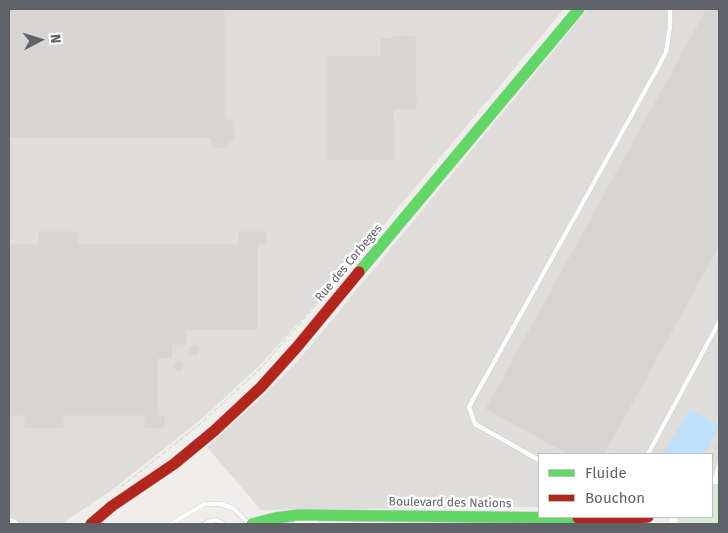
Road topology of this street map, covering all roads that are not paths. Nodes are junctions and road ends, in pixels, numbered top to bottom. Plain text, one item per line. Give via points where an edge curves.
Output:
1 (579, 9) edge
2 (670, 9) edge
3 (719, 322) edge
4 (649, 453) edge
5 (538, 459) edge
6 (719, 464) edge
7 (716, 480) edge
8 (112, 506) junction
9 (410, 517) junction
10 (634, 518) edge
11 (9, 522) edge
12 (14, 524) edge
13 (91, 524) edge
14 (98, 524) edge
15 (171, 524) edge
16 (205, 524) edge
17 (223, 524) edge
18 (251, 524) edge
19 (298, 524) edge
20 (314, 524) edge
21 (337, 524) edge

1 - 8 street, Rue des Corbeges via 267,380 174,464
2 - 5 lane via 666,52 656,73 469,407 475,424
3 - 4 lane
6 - 7 lane
8 - 13 street, Rue des Corbeges
8 - 14 street, Rue des Corbeges
9 - 10 street, Boulevard des Nations
9 - 18 street, Boulevard des Nations via 299,515
9 - 21 street via 339,520
11 - 12 street
15 - 18 lane via 204,504 233,508
16 - 17 lane via 216,520
19 - 20 street

